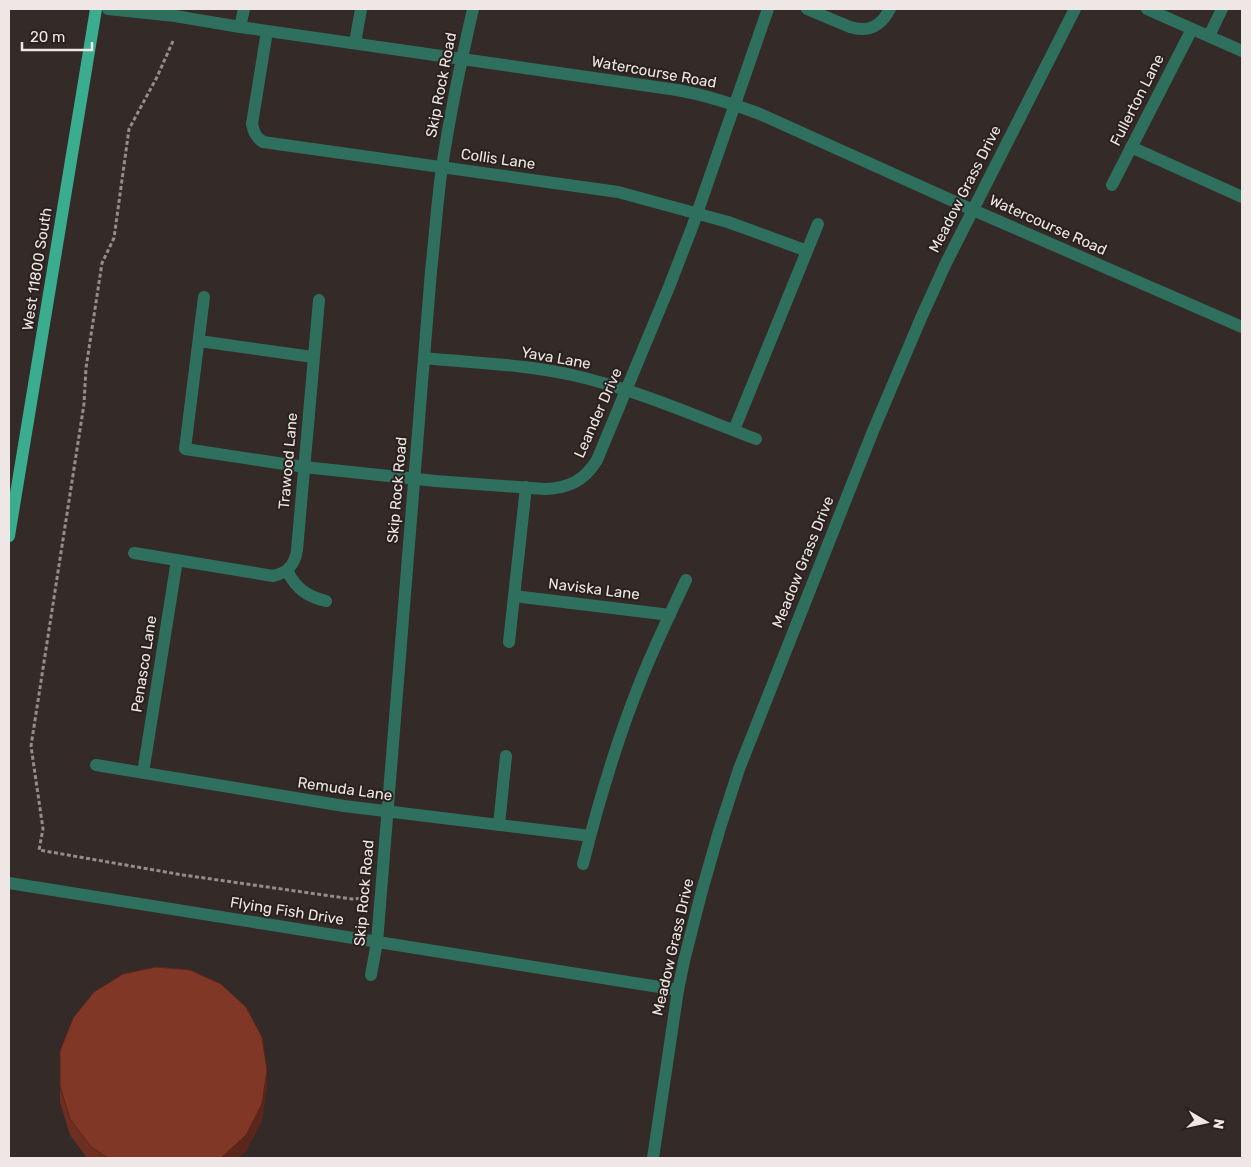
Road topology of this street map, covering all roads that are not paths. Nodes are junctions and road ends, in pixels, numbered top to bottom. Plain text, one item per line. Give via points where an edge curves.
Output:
1 (96, 9) edge
2 (108, 9) edge
3 (244, 9) edge
4 (361, 9) edge
5 (473, 9) edge
6 (768, 9) edge
7 (807, 9) edge
8 (890, 9) edge
9 (1075, 9) edge
10 (1147, 9) edge
11 (1222, 9) edge
12 (240, 27) junction
13 (1192, 29) junction
14 (266, 30) junction
15 (1209, 36) junction
16 (355, 43) junction
17 (1242, 51) edge
18 (462, 59) junction
19 (734, 104) junction
20 (1131, 147) junction
21 (442, 168) junction
22 (1112, 185) dead end
23 (1242, 197) edge
24 (973, 210) junction
25 (697, 214) junction
26 (818, 224) dead end
27 (807, 252) junction
28 (204, 297) dead end
29 (318, 300) dead end
30 (1242, 327) edge
31 (199, 341) junction
32 (313, 357) junction
33 (424, 358) junction
34 (626, 390) junction
35 (734, 430) junction
36 (756, 439) dead end
37 (304, 467) junction
38 (414, 479) junction
39 (526, 487) junction
40 (9, 536) edge
41 (134, 553) dead end
42 (177, 560) junction
43 (287, 571) junction
44 (686, 580) dead end
45 (514, 596) junction
46 (326, 601) dead end
47 (670, 615) junction
48 (509, 642) dead end
49 (506, 756) dead end
50 (96, 765) dead end
51 (143, 772) junction
52 (387, 812) junction
53 (499, 825) junction
54 (590, 836) junction
55 (583, 864) dead end
56 (9, 883) edge
57 (377, 942) junction
58 (371, 975) dead end
59 (678, 990) junction
60 (653, 1158) edge

1 - 40 main road, West 11800 South
2 - 12 street, Watercourse Road
3 - 12 street
4 - 16 street
5 - 18 street, Skip Rock Road
6 - 19 street, Leander Drive
7 - 8 street via 864,30 878,25
9 - 24 street, Meadow Grass Drive
10 - 13 street
11 - 15 street
12 - 14 street, Watercourse Road
13 - 15 street
13 - 20 street, Fullerton Lane
14 - 16 street, Watercourse Road
14 - 21 street, Collis Lane via 252,124 253,131 263,142
15 - 17 street
16 - 18 street, Watercourse Road
18 - 19 street, Watercourse Road via 677,90
18 - 21 street, Skip Rock Road
19 - 24 street, Watercourse Road
19 - 25 street, Leander Drive
20 - 22 street, Fullerton Lane
20 - 23 street
21 - 25 street, Collis Lane via 618,192
21 - 33 street, Skip Rock Road
24 - 30 street, Watercourse Road
24 - 59 street, Meadow Grass Drive via 896,374 739,769 700,894
25 - 27 street, Collis Lane via 728,222
25 - 34 street, Leander Drive
26 - 27 street
27 - 35 street
28 - 31 street
29 - 32 street, Trawood Lane
31 - 32 street
31 - 37 street, Leander Drive via 185,450
32 - 37 street, Trawood Lane
33 - 34 street, Yava Lane via 542,369
33 - 38 street, Skip Rock Road
34 - 35 street, Yava Lane
34 - 39 street, Leander Drive via 597,460 585,476 567,486
35 - 36 street, Yava Lane
37 - 38 street, Leander Drive
37 - 43 street, Trawood Lane via 296,558
38 - 39 street, Leander Drive
38 - 52 street, Skip Rock Road
39 - 45 street
41 - 42 street
42 - 43 street via 273,576
42 - 51 street, Penasco Lane
43 - 46 street via 300,589
44 - 47 street
45 - 47 street, Naviska Lane
45 - 48 street
47 - 54 street via 625,724
49 - 53 street
50 - 51 street, Remuda Lane
51 - 52 street, Remuda Lane
52 - 53 street, Remuda Lane
52 - 57 street, Skip Rock Road
53 - 54 street, Remuda Lane
54 - 55 street
56 - 57 street, Flying Fish Drive
57 - 58 street, Skip Rock Road
57 - 59 street, Flying Fish Drive
59 - 60 street, Meadow Grass Drive

